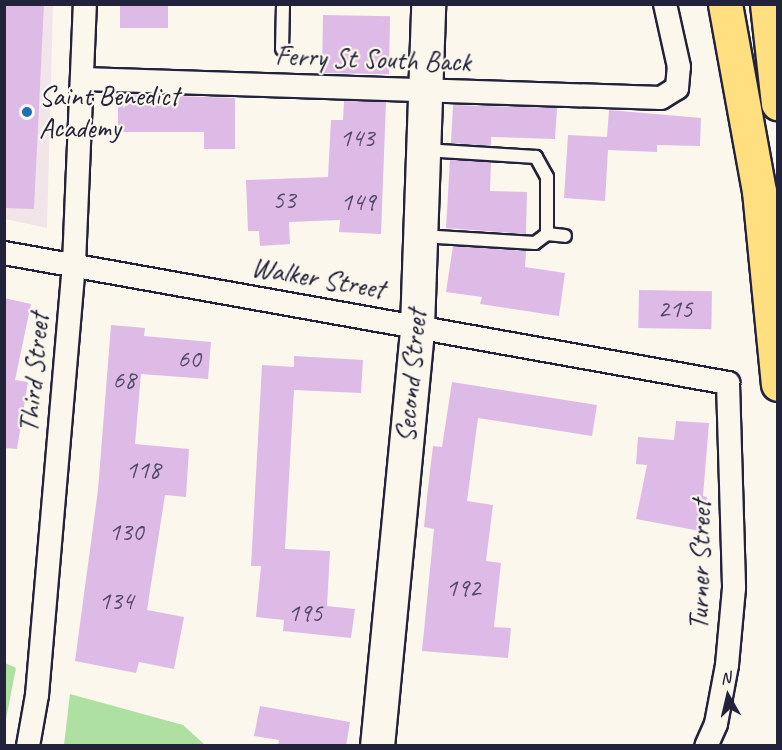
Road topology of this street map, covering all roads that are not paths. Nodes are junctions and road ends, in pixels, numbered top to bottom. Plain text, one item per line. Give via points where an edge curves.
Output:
1 (85, 4) edge
2 (283, 4) edge
3 (428, 4) edge
4 (665, 4) edge
5 (725, 4) edge
6 (767, 4) edge
7 (282, 48) dead end
8 (82, 79) junction
9 (424, 91) junction
10 (777, 103) edge
11 (422, 150) junction
12 (547, 234) junction
13 (420, 236) junction
14 (565, 236) dead end
15 (4, 253) edge
16 (74, 264) junction
17 (417, 327) junction
18 (728, 383) joint
19 (777, 384) edge
20 (28, 746) edge
21 (377, 746) edge
22 (706, 746) edge

1 - 8 street, Third Street
2 - 7 lane
3 - 9 main road, Second Street
4 - 9 street, Ferry St South Back via 679,68 677,88 661,98
5 - 19 highway via 759,191
6 - 10 highway
8 - 9 street, Ferry St South Back
8 - 16 street, Third Street
9 - 11 main road, Second Street
11 - 12 lane via 536,157 547,177
11 - 13 main road, Second Street
12 - 13 lane via 535,243
12 - 14 lane
13 - 17 main road, Second Street
15 - 16 street, Walker Street
16 - 17 street, Walker Street
16 - 20 street, Third Street via 37,695
17 - 18 street, Walker Street
17 - 21 main road, Second Street
18 - 22 street, Turner Street via 734,588 727,665 716,724

